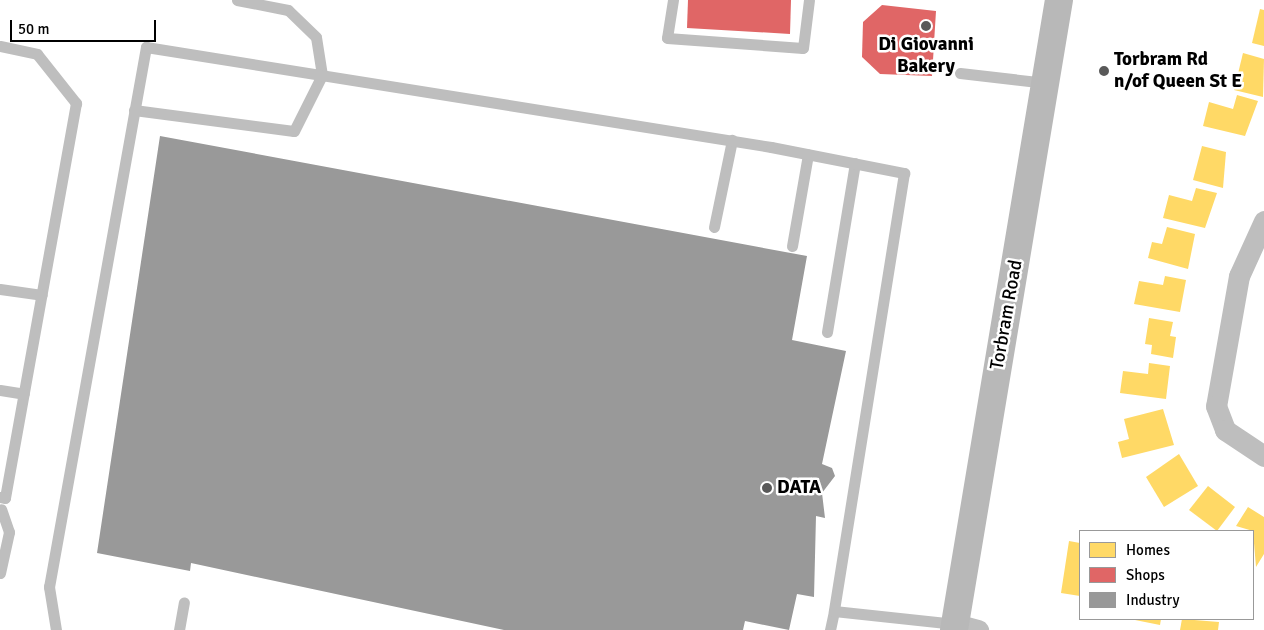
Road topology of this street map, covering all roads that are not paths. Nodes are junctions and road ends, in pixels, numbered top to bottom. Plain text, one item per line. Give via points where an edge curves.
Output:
1 (237, 0) edge
2 (673, 0) edge
3 (810, 0) edge
4 (1059, 0) edge
5 (0, 46) edge
6 (960, 73) dead end
7 (322, 75) junction
8 (1046, 83) junction
9 (134, 110) junction
10 (732, 140) junction
11 (808, 154) junction
12 (855, 163) junction
13 (1264, 221) edge
14 (714, 227) dead end
15 (792, 246) dead end
16 (0, 289) edge
17 (42, 295) junction
18 (827, 332) dead end
19 (0, 390) edge
20 (24, 394) junction
21 (1264, 456) edge
22 (2, 497) edge
23 (1, 510) edge
24 (0, 573) edge
25 (184, 602) dead end
26 (834, 611) junction
27 (962, 628) edge
28 (56, 630) edge
29 (179, 630) edge
30 (830, 630) edge

1 - 7 lane via 288,10 316,37
2 - 3 lane via 667,38 803,48
4 - 8 main road, Torbram Road
5 - 17 lane via 37,54 76,104
6 - 8 lane
7 - 9 lane via 294,131
7 - 9 lane via 146,47
7 - 10 lane
8 - 27 main road, Torbram Road
9 - 28 lane via 49,586
10 - 11 lane
10 - 14 lane
11 - 12 lane
11 - 15 lane
12 - 18 lane
12 - 26 lane via 904,173
13 - 21 street via 1239,276 1216,406 1224,430
16 - 17 lane
17 - 20 lane
19 - 20 lane
20 - 22 lane
22 - 23 lane
23 - 24 lane via 9,532
25 - 29 lane
26 - 27 lane
26 - 30 lane

